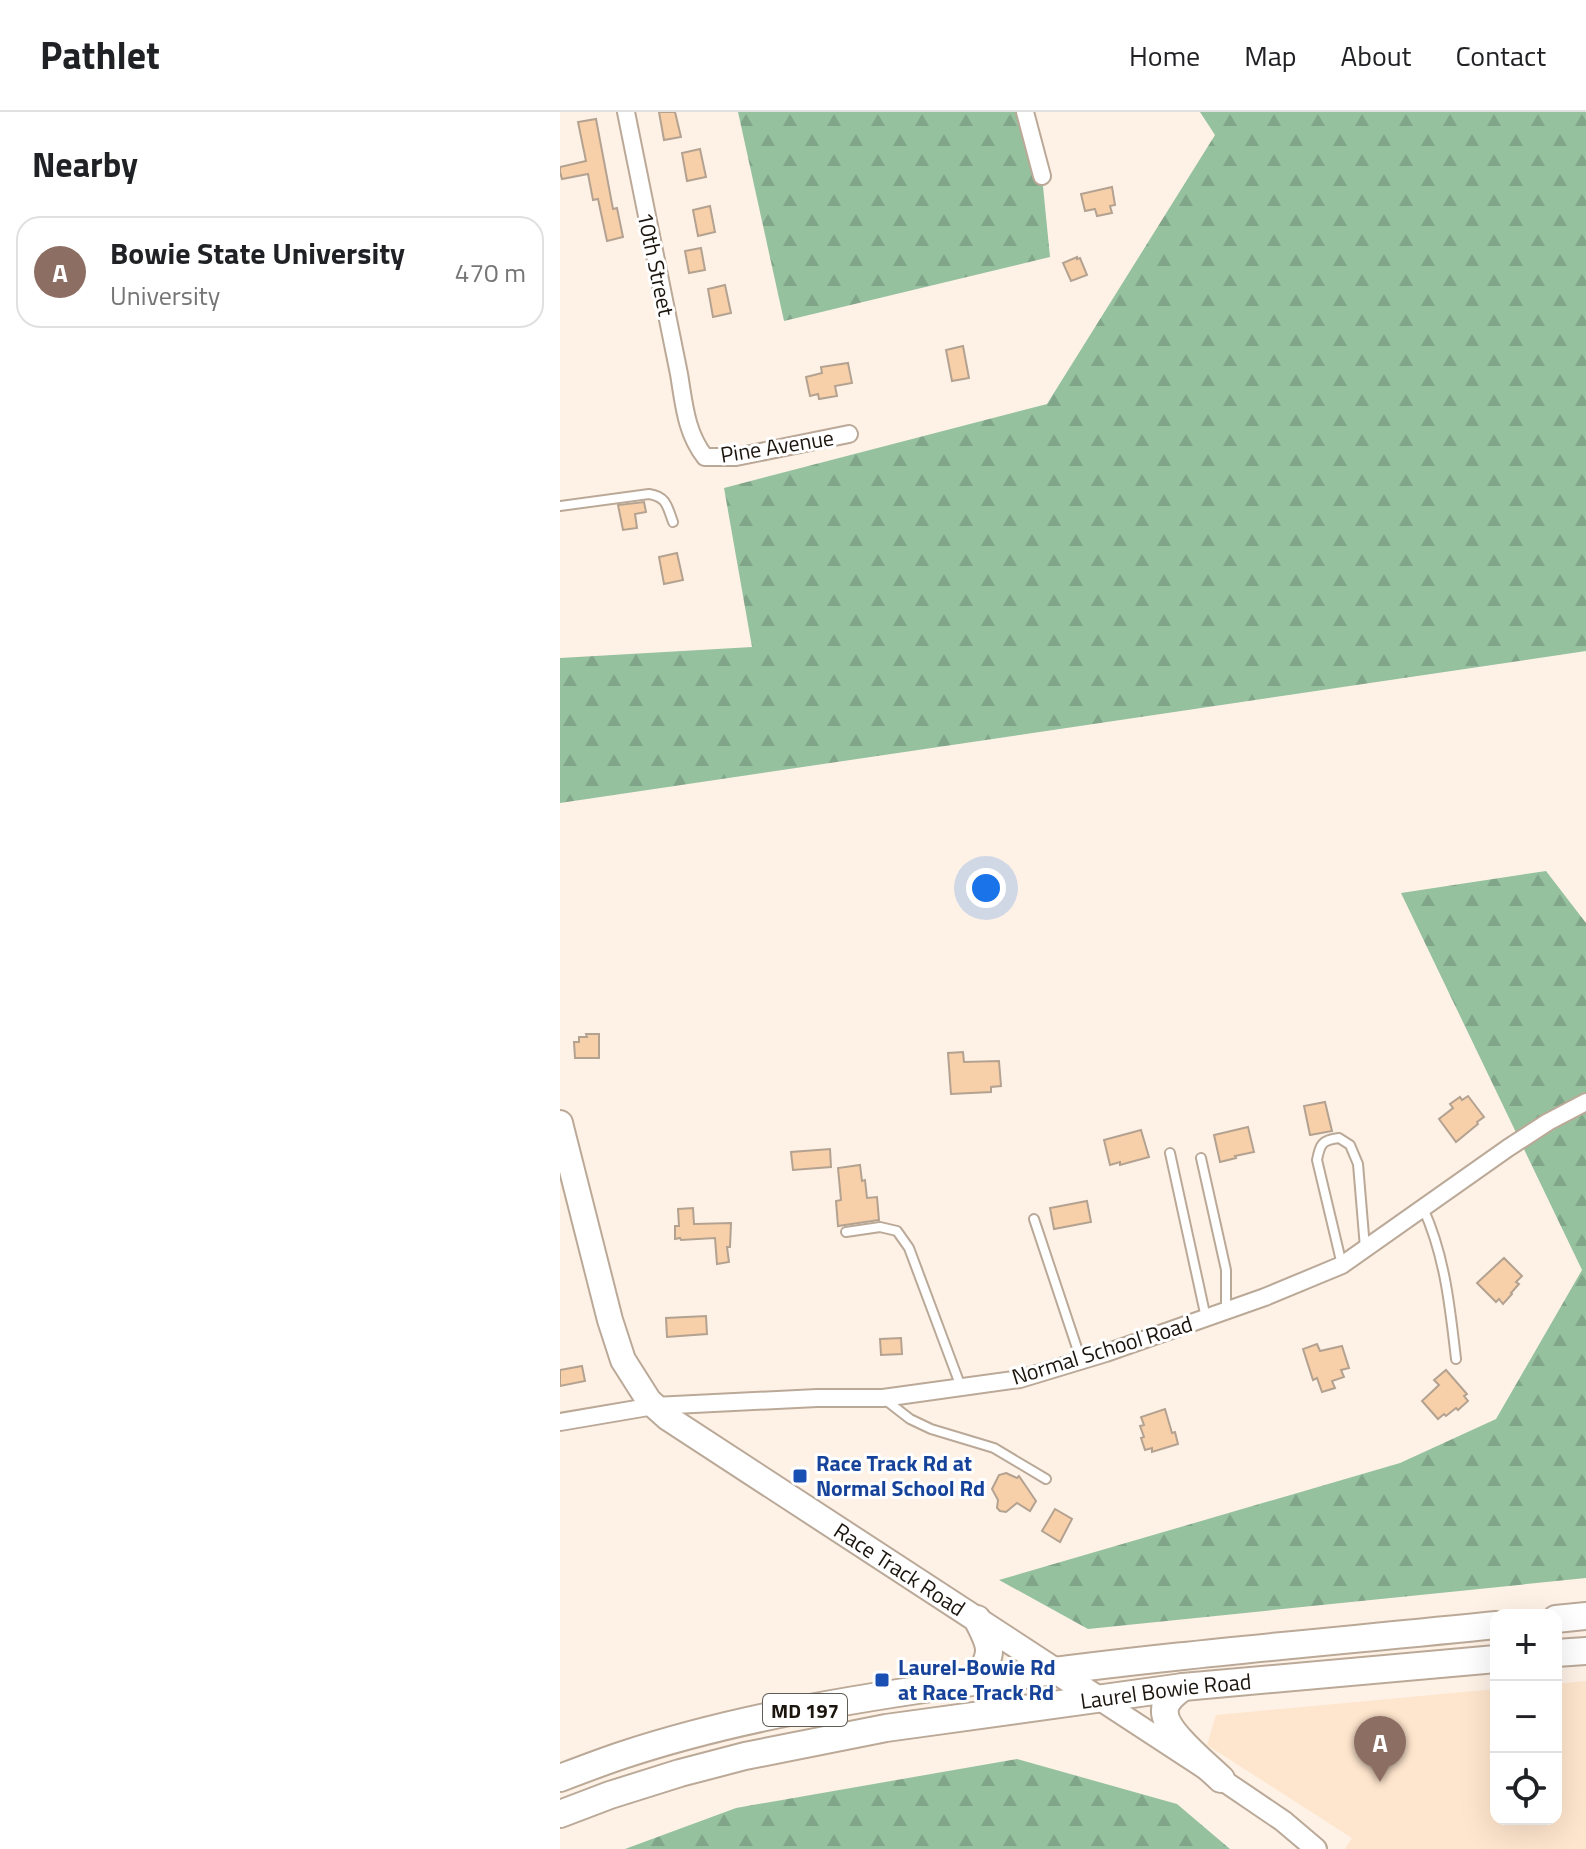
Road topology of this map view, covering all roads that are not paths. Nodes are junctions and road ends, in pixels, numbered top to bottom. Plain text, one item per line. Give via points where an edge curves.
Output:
1 (626, 112) edge
2 (1025, 112) edge
3 (1042, 176) dead end
4 (849, 434) dead end
5 (705, 457) joint
6 (560, 506) edge
7 (673, 522) dead end
8 (1586, 1102) edge
9 (560, 1123) edge
10 (1170, 1153) dead end
11 (1201, 1158) dead end
12 (1422, 1208) junction
13 (1034, 1219) dead end
14 (846, 1232) dead end
15 (1366, 1249) junction
16 (1342, 1265) junction
17 (1226, 1310) junction
18 (1206, 1318) junction
19 (1456, 1359) dead end
20 (1082, 1360) junction
21 (961, 1387) junction
22 (883, 1398) junction
23 (654, 1406) junction
24 (560, 1422) edge
25 (1046, 1479) dead end
26 (1586, 1616) edge
27 (1562, 1618) edge
28 (977, 1619) junction
29 (1490, 1626) edge
30 (1586, 1651) edge
31 (1562, 1653) edge
32 (1490, 1660) edge
33 (1056, 1670) junction
34 (977, 1681) junction
35 (1183, 1687) junction
36 (1097, 1698) junction
37 (560, 1778) edge
38 (1221, 1779) junction
39 (560, 1814) edge
40 (1316, 1849) edge

1 - 5 street, 10th Street via 686,417
2 - 3 street
4 - 5 street, Pine Avenue via 736,457
6 - 7 lane via 649,494 665,502
8 - 12 street, Normal School Road
9 - 23 main road, Race Track Road via 623,1360
10 - 18 lane
11 - 17 lane via 1226,1270
12 - 15 street, Normal School Road
12 - 19 lane via 1449,1294
13 - 20 lane
14 - 21 lane via 880,1227 897,1231 903,1239
15 - 16 street, Normal School Road
15 - 16 lane via 1358,1164 1350,1145 1327,1139 1317,1160
16 - 17 street, Normal School Road
17 - 18 street, Normal School Road
18 - 20 street, Normal School Road
20 - 21 street, Normal School Road via 1020,1379
21 - 22 street, Normal School Road
22 - 23 street, Normal School Road
22 - 25 lane via 910,1419 994,1448
23 - 24 street, Normal School Road
23 - 28 main road, Race Track Road
26 - 27 main road
28 - 33 main road, Race Track Road
28 - 34 main road via 989,1642 990,1659
29 - 33 main road, Laurel Bowie Road / MD 197
30 - 31 main road
32 - 35 main road, Laurel Bowie Road / MD 197
33 - 34 main road, Laurel Bowie Road / MD 197
33 - 36 main road, Race Track Road
34 - 37 main road, Laurel Bowie Road / MD 197 via 732,1725
35 - 36 main road, Laurel Bowie Road / MD 197
35 - 38 main road via 1167,1703 1166,1723
36 - 38 street, Race Track Road
36 - 39 main road, Laurel Bowie Road / MD 197 via 826,1738 680,1773
38 - 40 street, Race Track Road

